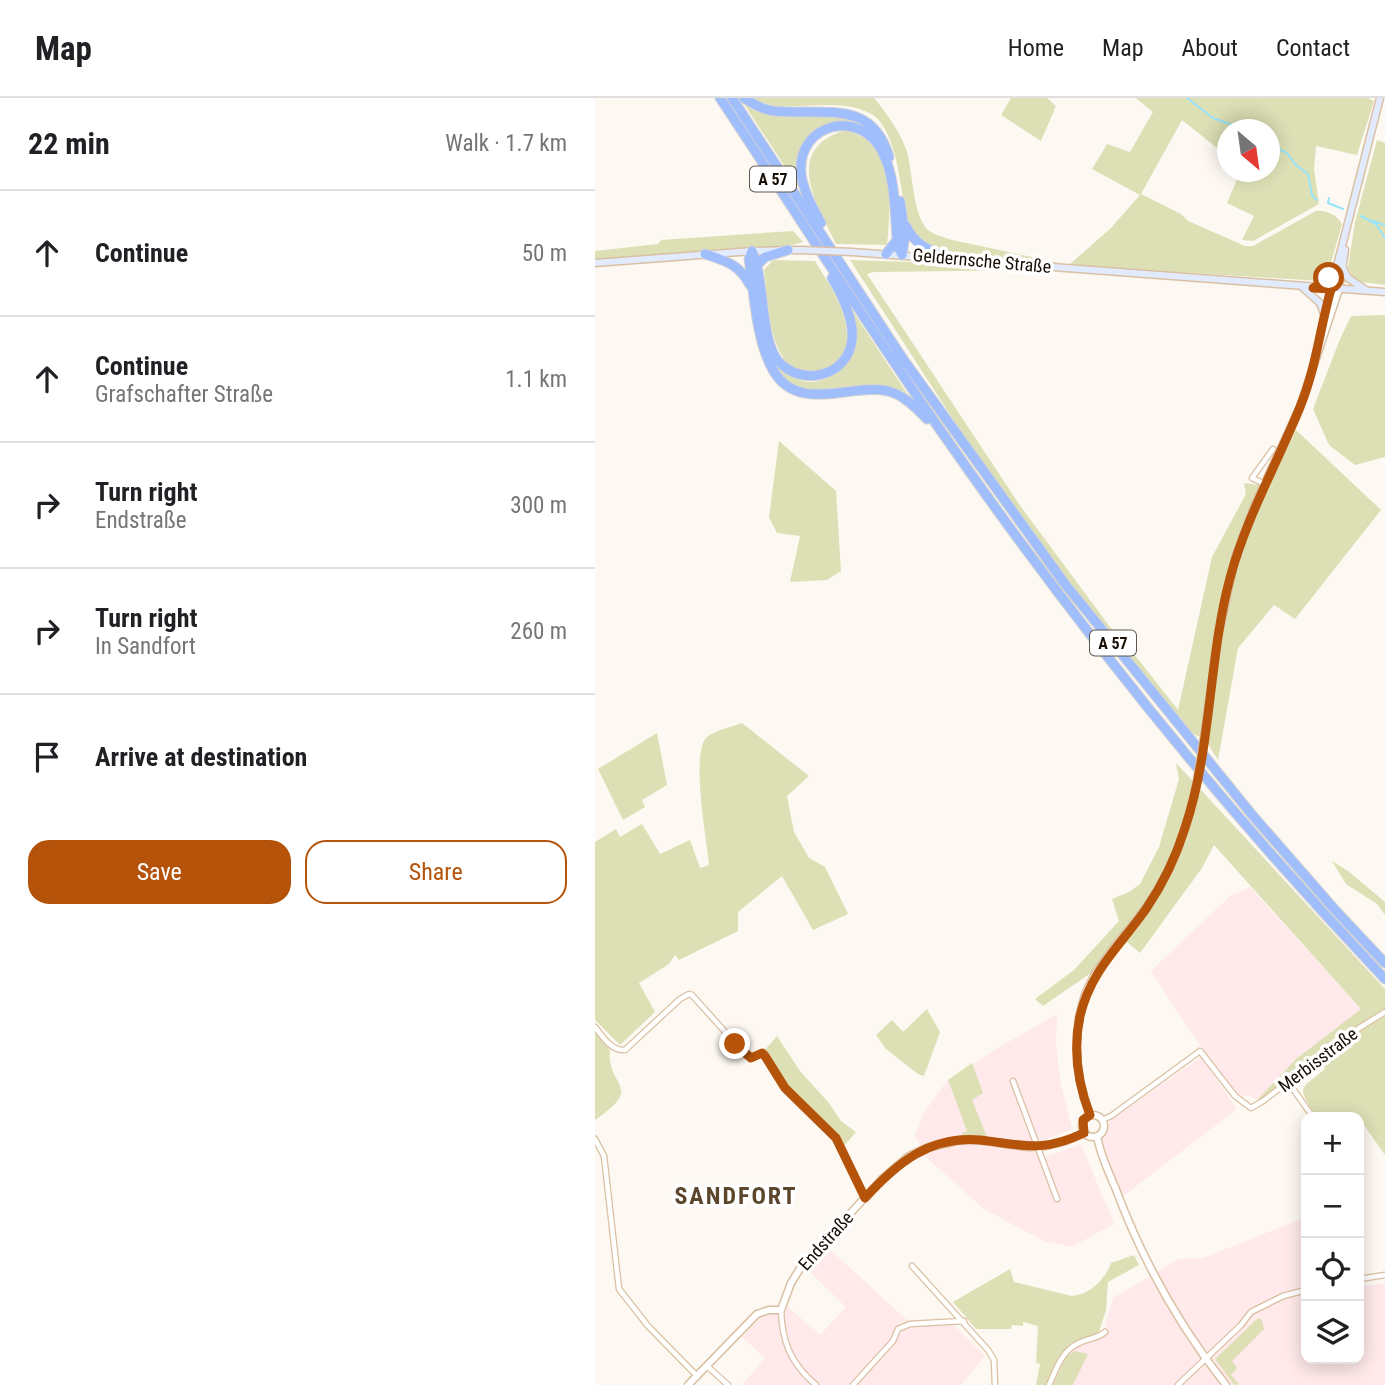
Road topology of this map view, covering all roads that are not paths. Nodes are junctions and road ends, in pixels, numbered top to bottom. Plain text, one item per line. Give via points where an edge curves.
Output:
1 (720, 98) edge
2 (732, 98) edge
3 (744, 98) edge
4 (1380, 98) edge
5 (905, 223) junction
6 (897, 240) junction
7 (828, 242) junction
8 (787, 250) junction
9 (752, 251) junction
10 (705, 254) junction
11 (886, 254) junction
12 (902, 255) junction
13 (824, 257) junction
14 (951, 258) junction
15 (595, 263) edge
16 (757, 265) junction
17 (1340, 267) junction
18 (1301, 287) junction
19 (1313, 288) junction
20 (1335, 289) junction
21 (1368, 291) junction
22 (1385, 292) edge
23 (754, 297) junction
24 (1324, 314) junction
25 (1319, 348) junction
26 (942, 432) junction
27 (1273, 449) dead end
28 (1265, 484) junction
29 (1385, 963) edge
30 (1385, 979) edge
31 (1385, 1012) edge
32 (595, 1027) edge
33 (1013, 1081) dead end
34 (1288, 1082) junction
35 (1309, 1112) edge
36 (1090, 1115) junction
37 (1102, 1120) junction
38 (1084, 1133) junction
39 (1097, 1136) junction
40 (595, 1139) edge
41 (1037, 1147) junction
42 (865, 1198) junction
43 (1057, 1199) dead end
44 (912, 1266) dead end
45 (1385, 1275) edge
46 (1364, 1278) edge
47 (1301, 1291) edge
48 (781, 1310) junction
49 (964, 1321) junction
50 (1105, 1332) dead end
51 (1205, 1357) junction
52 (706, 1366) junction
53 (696, 1375) junction
54 (688, 1385) edge
55 (728, 1385) edge
56 (816, 1385) edge
57 (853, 1385) edge
58 (995, 1385) edge
59 (1049, 1385) edge
60 (1178, 1385) edge
61 (1226, 1385) edge

1 - 13 highway, A 57
2 - 7 highway, A 57
3 - 5 highway via 773,111 837,106 870,118 887,145
4 - 17 main road
5 - 12 highway
5 - 14 highway via 926,250
6 - 7 highway via 884,155 865,131 842,125 811,140 801,162 804,186
6 - 11 highway
6 - 12 highway
7 - 29 highway, A 57 via 903,359 1065,584 1253,816
8 - 9 main road, Geldernsche Straße
8 - 11 main road, Geldernsche Straße, bridge
8 - 16 highway via 765,257
9 - 10 main road, Geldernsche Straße
9 - 16 highway
9 - 23 highway
10 - 15 main road, Geldernsche Straße
10 - 23 highway via 739,268
11 - 12 main road, Geldernsche Straße
12 - 14 main road, Geldernsche Straße
13 - 16 highway via 853,336 840,365 821,375 789,370 772,352
13 - 26 highway, A 57
14 - 18 main road, Geldernsche Straße
17 - 19 main road
17 - 20 main road
17 - 21 main road
18 - 19 main road, Geldernsche Straße
18 - 24 main road via 1320,303
19 - 20 main road, Geldernsche Straße
20 - 21 main road, Geldernsche Straße
20 - 24 street
20 - 25 street
21 - 22 main road, Geldernsche Straße
23 - 26 highway via 766,352 784,384 807,395 889,392 908,401
24 - 25 street
25 - 28 street via 1300,407
26 - 30 highway, A 57 via 1046,576 1180,746
27 - 28 street via 1252,478
28 - 36 street, bridge via 1225,597 1196,787 1176,853 1158,890 1095,975 1080,1017 1077,1063
31 - 34 street, Merbisstraße
32 - 42 street via 613,1048 625,1050 680,999 692,995 745,1054 754,1058 762,1053 785,1088 836,1138
33 - 41 street
34 - 35 street
34 - 37 street, Merbisstraße via 1251,1108 1235,1096 1200,1051
36 - 37 street
36 - 38 street via 1083,1120
37 - 39 street via 1104,1129
38 - 39 street
38 - 41 street, Endstraße
39 - 51 street via 1136,1239
40 - 53 street via 604,1156 619,1289
41 - 42 street, Endstraße via 977,1140 935,1145 909,1156
41 - 43 street
42 - 48 street, Endstraße via 801,1267
44 - 49 street
45 - 46 street
47 - 51 street via 1251,1312
48 - 52 street via 757,1314
48 - 56 street via 788,1351
49 - 57 street via 910,1324 898,1329 893,1341
49 - 58 street via 994,1360
50 - 59 street via 1071,1348
51 - 60 street
51 - 61 street
52 - 53 street
52 - 55 street
53 - 54 street

